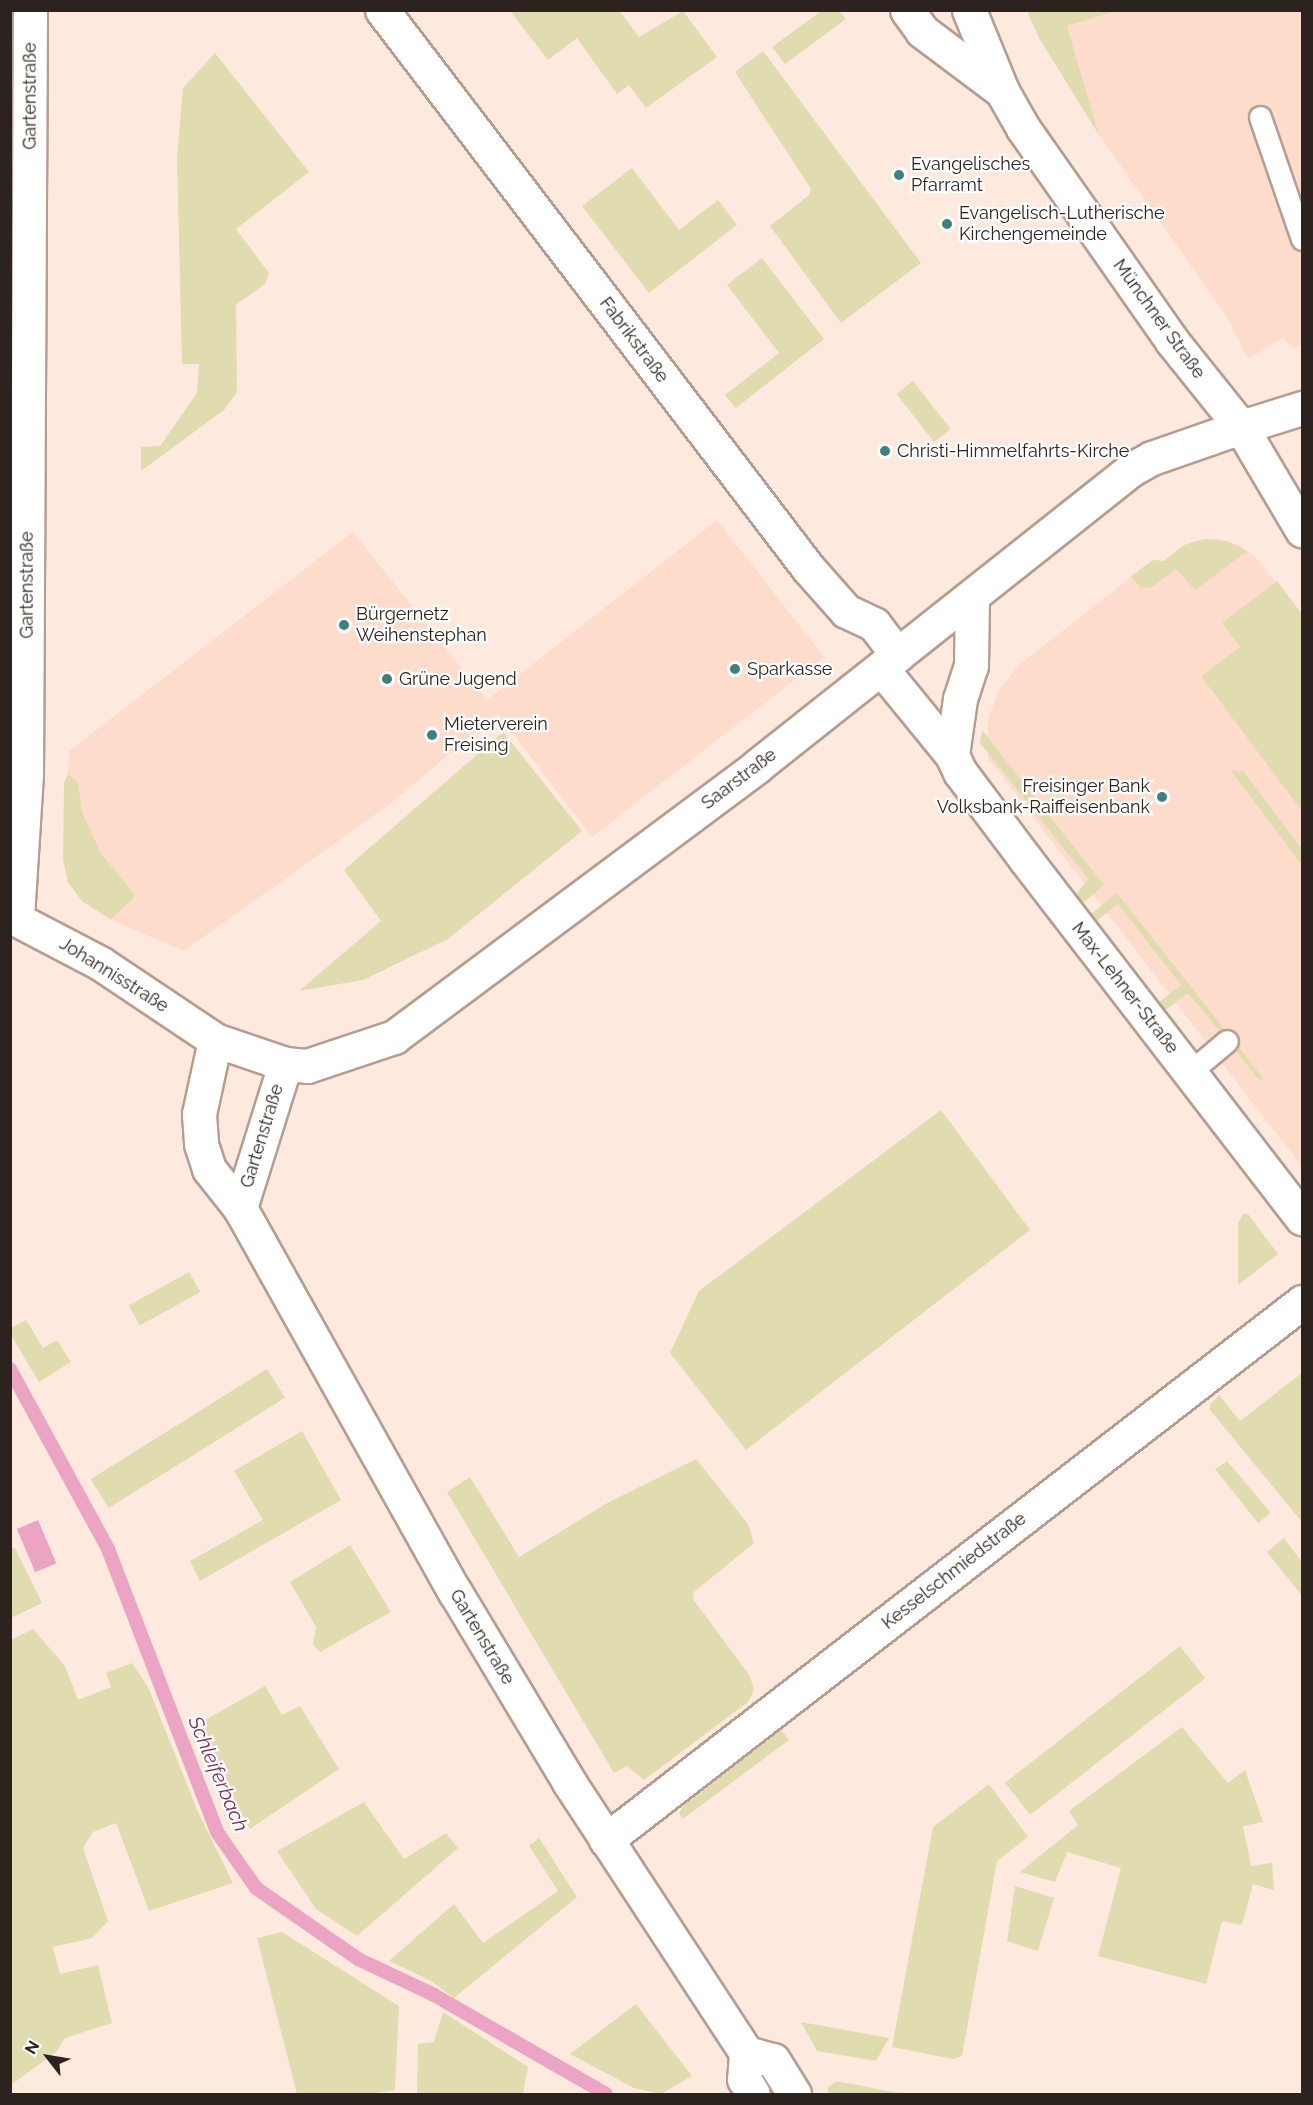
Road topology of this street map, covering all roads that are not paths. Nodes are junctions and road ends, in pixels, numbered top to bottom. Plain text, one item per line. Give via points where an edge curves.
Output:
1 (30, 10) edge
2 (382, 10) edge
3 (907, 10) edge
4 (969, 10) edge
5 (1002, 91) junction
6 (1260, 117) dead end
7 (1302, 239) edge
8 (20, 253) edge
9 (1302, 408) edge
10 (1241, 427) junction
11 (1302, 530) edge
12 (972, 597) junction
13 (889, 662) junction
14 (952, 755) junction
15 (14, 916) edge
16 (215, 1040) junction
17 (1227, 1041) dead end
18 (285, 1064) junction
19 (1190, 1072) junction
20 (240, 1208) junction
21 (1302, 1218) edge
22 (1302, 1302) edge
23 (606, 1840) junction
24 (746, 2053) junction
25 (753, 2094) edge
26 (794, 2094) edge

1 - 8 street, Gartenstraße
2 - 13 street, Fabrikstraße via 808,568 846,611 874,624
3 - 5 street via 922,31
4 - 5 street, Münchner Straße
5 - 10 street, Münchner Straße via 1166,334
6 - 7 lane
8 - 15 street, Gartenstraße via 26,776
9 - 10 street, Saarstraße
10 - 11 street, Münchner Straße
10 - 12 street, Saarstraße via 1152,458 1130,470
12 - 13 street, Saarstraße
12 - 14 street via 972,666 960,699
13 - 14 street, Max-Lehner-Straße
13 - 18 street, Saarstraße via 456,995 394,1037 307,1066
14 - 19 street, Max-Lehner-Straße via 998,823
15 - 16 street, Johannisstraße via 100,963
16 - 18 street, Saarstraße
16 - 20 street, Gartenstraße via 200,1114 201,1144 209,1169
17 - 19 lane
18 - 20 street, Gartenstraße
19 - 21 street, Max-Lehner-Straße
20 - 23 street, Gartenstraße via 455,1592
22 - 23 street, Kesselschmiedstraße
23 - 24 street, Gartenstraße
24 - 25 street via 744,2079
24 - 26 street via 773,2060

